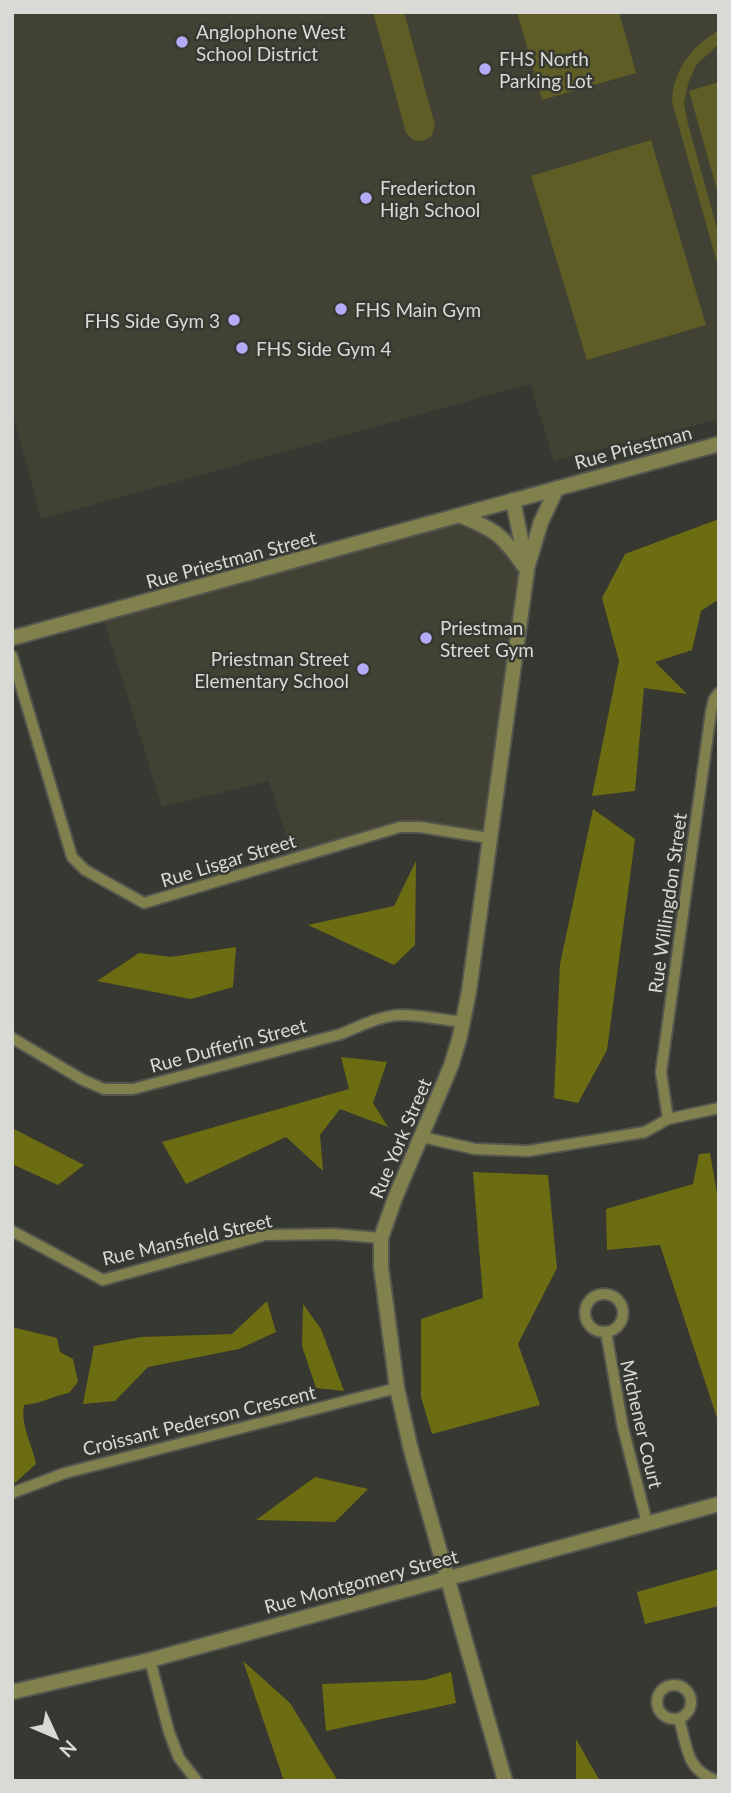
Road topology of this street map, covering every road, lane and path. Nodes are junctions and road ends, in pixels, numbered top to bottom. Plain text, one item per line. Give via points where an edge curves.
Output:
1 (719, 444) edge
2 (557, 488) junction
3 (513, 500) junction
4 (461, 516) junction
5 (527, 570) junction
6 (12, 638) edge
7 (12, 656) edge
8 (719, 693) edge
9 (489, 838) junction
10 (463, 1022) junction
11 (12, 1038) edge
12 (719, 1108) edge
13 (668, 1119) junction
14 (422, 1137) junction
15 (12, 1231) edge
16 (381, 1238) junction
17 (606, 1332) dead end
18 (397, 1388) junction
19 (12, 1493) edge
20 (719, 1504) edge
21 (648, 1523) junction
22 (448, 1577) junction
23 (150, 1660) junction
24 (12, 1692) edge
25 (679, 1719) dead end
26 (197, 1781) edge
27 (505, 1781) edge
28 (717, 1781) edge

1 - 2 street, Rue Priestman
2 - 3 street, Rue Priestman
2 - 5 street
3 - 4 street, Rue Priestman Street
3 - 5 street, Rue York Street
4 - 5 street via 505,539
4 - 6 street, Rue Priestman Street
5 - 9 street, Rue York Street
7 - 9 street, Rue Lisgar Street via 72,857 85,870 144,903 400,827
8 - 13 street, Rue Willingdon Street via 711,712 661,1072
9 - 10 street, Rue York Street
10 - 11 street, Rue Dufferin Street via 416,1016 371,1021 341,1034 133,1089 104,1089
10 - 14 street, Rue York Street
12 - 13 street
13 - 14 street via 645,1132 528,1151 475,1149
14 - 16 street, Rue York Street
15 - 16 street, Rue Mansfield Street via 103,1280 265,1235
16 - 18 street, Rue York Street
17 - 21 street, Michener Court via 623,1429
18 - 19 street, Croissant Pederson Crescent via 65,1473
18 - 22 street, Rue York Street
20 - 21 street, Rue Montgomery Street
21 - 22 street, Rue Montgomery Street
22 - 23 street, Rue Montgomery Street
22 - 27 street, Rue York Street
23 - 24 street, Rue Montgomery Street
23 - 26 street via 179,1758
25 - 28 street via 692,1765

